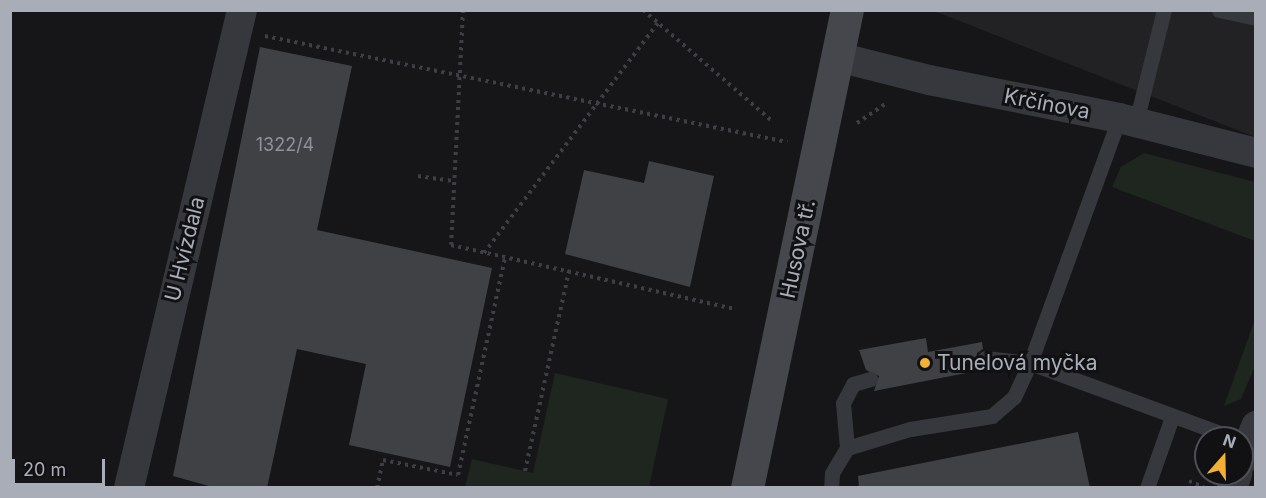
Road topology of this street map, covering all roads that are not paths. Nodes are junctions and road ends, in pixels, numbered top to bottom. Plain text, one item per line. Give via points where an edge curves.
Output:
1 (847, 10) edge
2 (1164, 10) edge
3 (1219, 10) edge
4 (1256, 18) edge
5 (240, 21) edge
6 (838, 57) junction
7 (1127, 120) junction
8 (1256, 153) edge
9 (985, 358) dead end
10 (1030, 363) junction
11 (870, 380) dead end
12 (1172, 417) junction
13 (1199, 426) edge
14 (847, 448) junction
15 (831, 480) edge
16 (129, 488) edge
17 (747, 488) edge
18 (1147, 488) edge

1 - 6 street, Husova tř.
2 - 7 lane
3 - 4 lane
5 - 16 street, U Hvízdala
6 - 7 street, Krčínova
6 - 17 street, Husova tř.
7 - 8 street, Krčínova
7 - 10 lane
9 - 10 lane
10 - 12 lane
10 - 14 lane via 1014,396 992,416 910,429
11 - 14 lane via 853,384 843,403
12 - 13 lane
12 - 18 lane
14 - 15 lane

